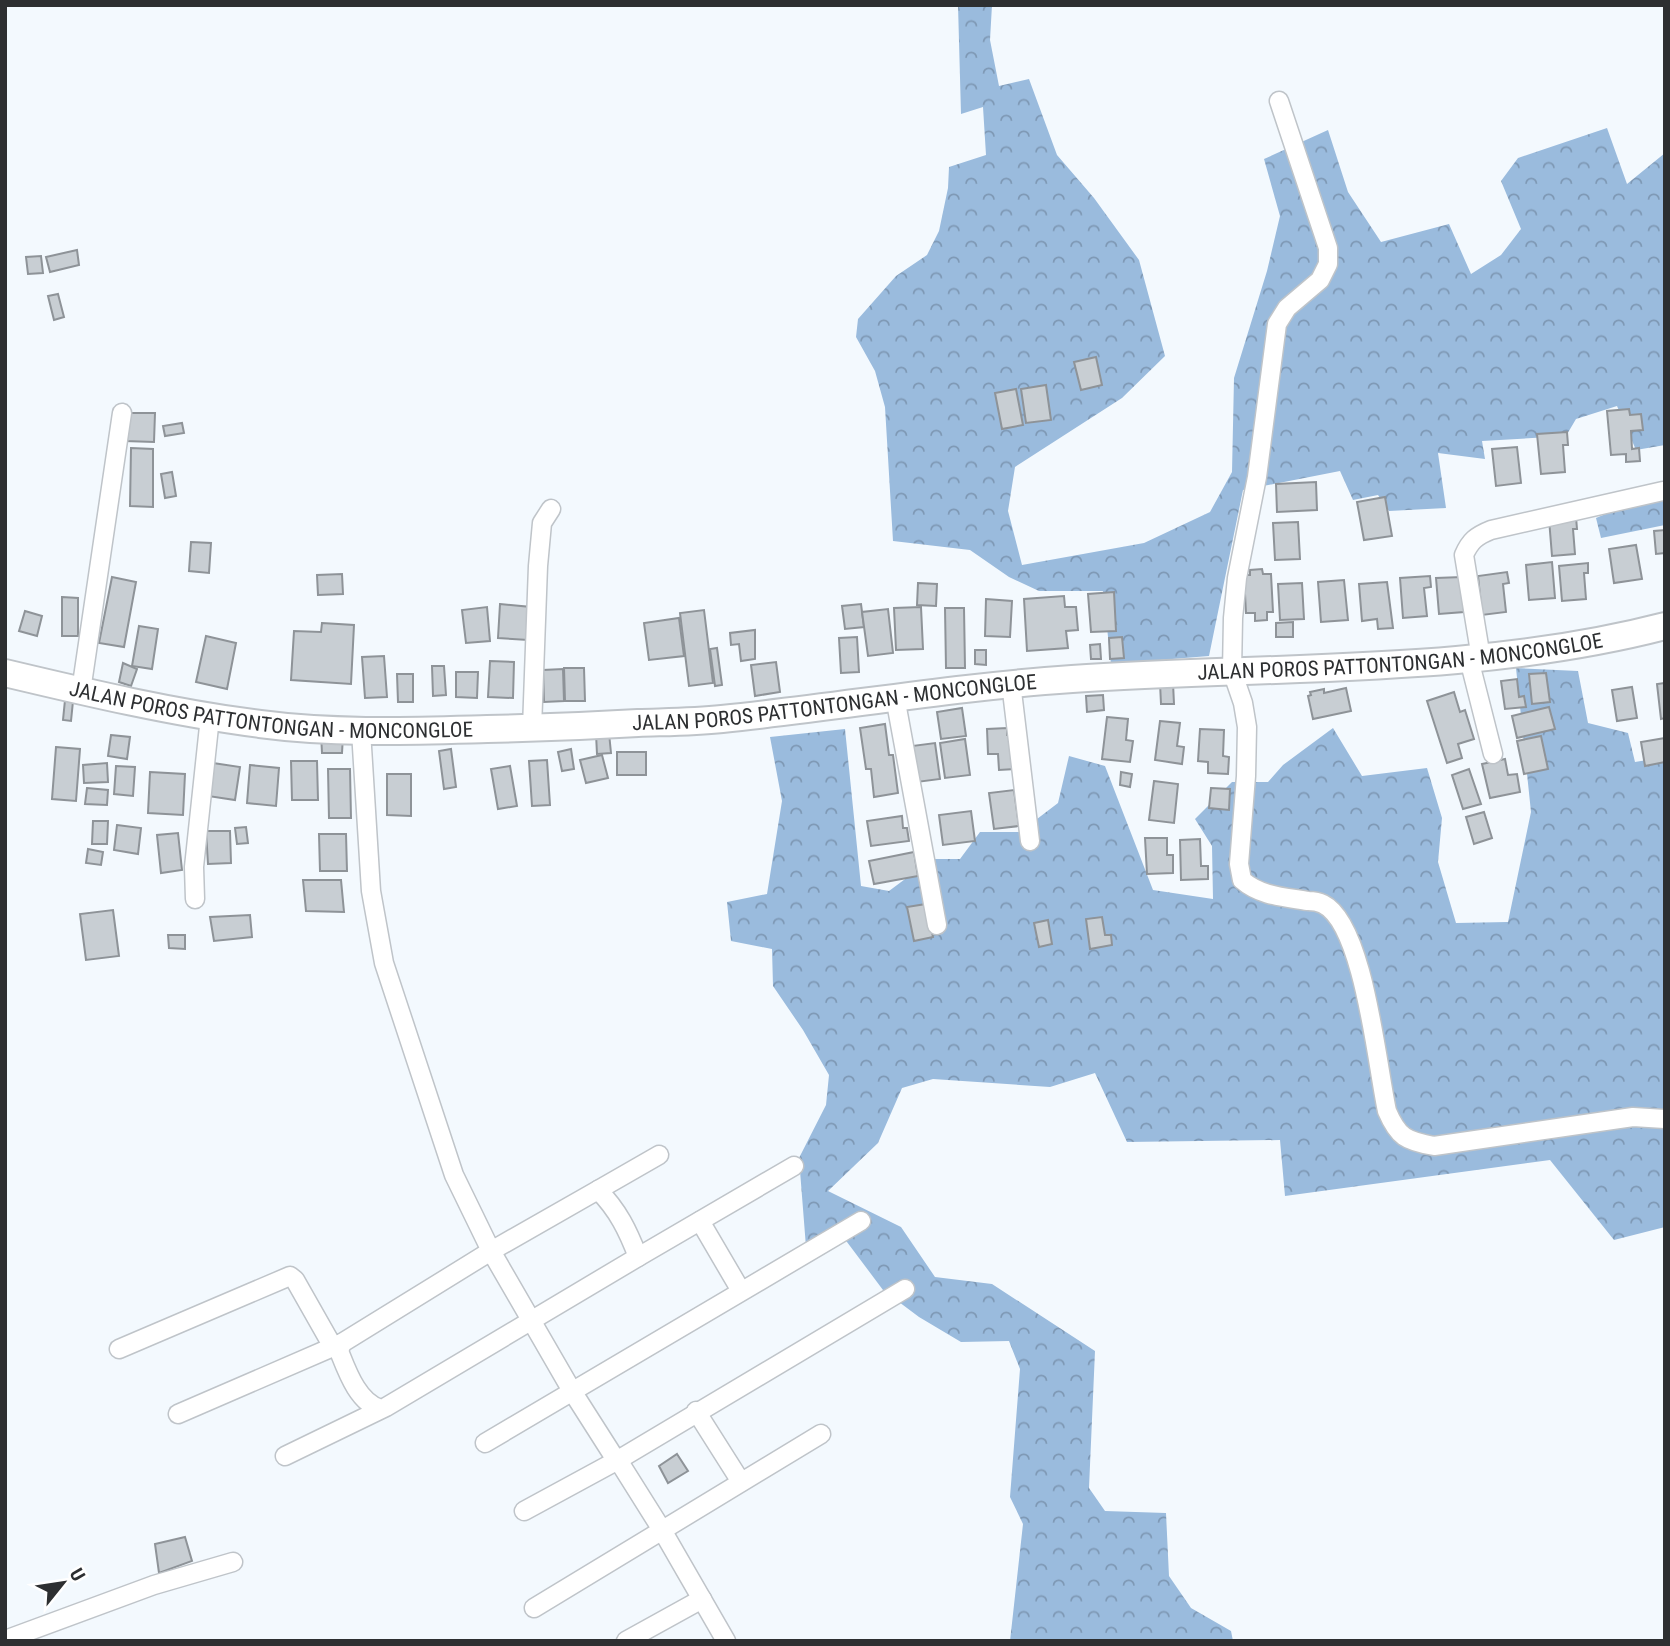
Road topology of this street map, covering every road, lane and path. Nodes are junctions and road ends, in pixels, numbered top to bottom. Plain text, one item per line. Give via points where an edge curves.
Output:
1 (1279, 100) dead end
2 (122, 413) dead end
3 (1663, 491) edge
4 (551, 509) dead end
5 (1665, 626) edge
6 (1475, 658) junction
7 (1232, 671) junction
8 (5, 673) edge
9 (1011, 683) junction
10 (81, 691) junction
11 (895, 697) junction
12 (210, 717) junction
13 (532, 728) junction
14 (361, 731) junction
15 (1493, 754) dead end
16 (1030, 841) dead end
17 (194, 900) dead end
18 (937, 925) dead end
19 (1665, 1119) edge
20 (659, 1155) dead end
21 (794, 1166) dead end
22 (598, 1190) junction
23 (700, 1221) junction
24 (861, 1221) dead end
25 (491, 1251) junction
26 (638, 1257) junction
27 (905, 1289) dead end
28 (741, 1291) junction
29 (532, 1319) junction
30 (337, 1345) junction
31 (119, 1349) dead end
32 (572, 1391) junction
33 (381, 1409) junction
34 (696, 1411) junction
35 (178, 1414) dead end
36 (821, 1434) dead end
37 (485, 1443) dead end
38 (285, 1456) dead end
39 (617, 1460) junction
40 (741, 1482) junction
41 (524, 1511) dead end
42 (662, 1530) junction
43 (233, 1563) dead end
44 (702, 1599) junction
45 (534, 1608) dead end
46 (5, 1640) edge
47 (629, 1640) edge
48 (726, 1641) edge

1 - 7 street via 1328,248 1328,264 1320,280 1287,308 1277,324 1257,477 1237,578
2 - 10 street
3 - 6 street via 1477,535 1464,555
4 - 13 street via 542,523 538,566
5 - 6 street, JALAN POROS PATTONTONGAN - MONCONGLOE via 1555,650
6 - 7 street, JALAN POROS PATTONTONGAN - MONCONGLOE
6 - 15 street
7 - 9 street, JALAN POROS PATTONTONGAN - MONCONGLOE
7 - 19 street via 1247,727 1239,874 1259,892 1322,903 1347,931 1361,969 1379,1074 1394,1128 1416,1143 1434,1146 1633,1117
8 - 10 street, JALAN POROS PATTONTONGAN - MONCONGLOE
9 - 11 street, JALAN POROS PATTONTONGAN - MONCONGLOE
9 - 16 street
10 - 12 street, JALAN POROS PATTONTONGAN - MONCONGLOE
11 - 13 street, JALAN POROS PATTONTONGAN - MONCONGLOE via 718,719
11 - 18 street
12 - 14 street, JALAN POROS PATTONTONGAN - MONCONGLOE
12 - 17 street
13 - 14 street, JALAN POROS PATTONTONGAN - MONCONGLOE
14 - 25 street via 371,891 384,963 454,1175
20 - 22 street
21 - 23 street
22 - 25 street
22 - 26 street via 617,1212
23 - 26 street
23 - 28 street
24 - 28 street
25 - 29 street
25 - 30 street
26 - 29 street
27 - 34 street
28 - 32 street
29 - 32 street
29 - 33 street
30 - 31 street via 290,1276
30 - 33 street via 366,1402
30 - 35 street
32 - 37 street
32 - 39 street
33 - 38 street
34 - 39 street
34 - 40 street
36 - 40 street
39 - 41 street
39 - 42 street
40 - 42 street
42 - 44 street
42 - 45 street
43 - 46 street via 154,1585
44 - 47 street
44 - 48 street

